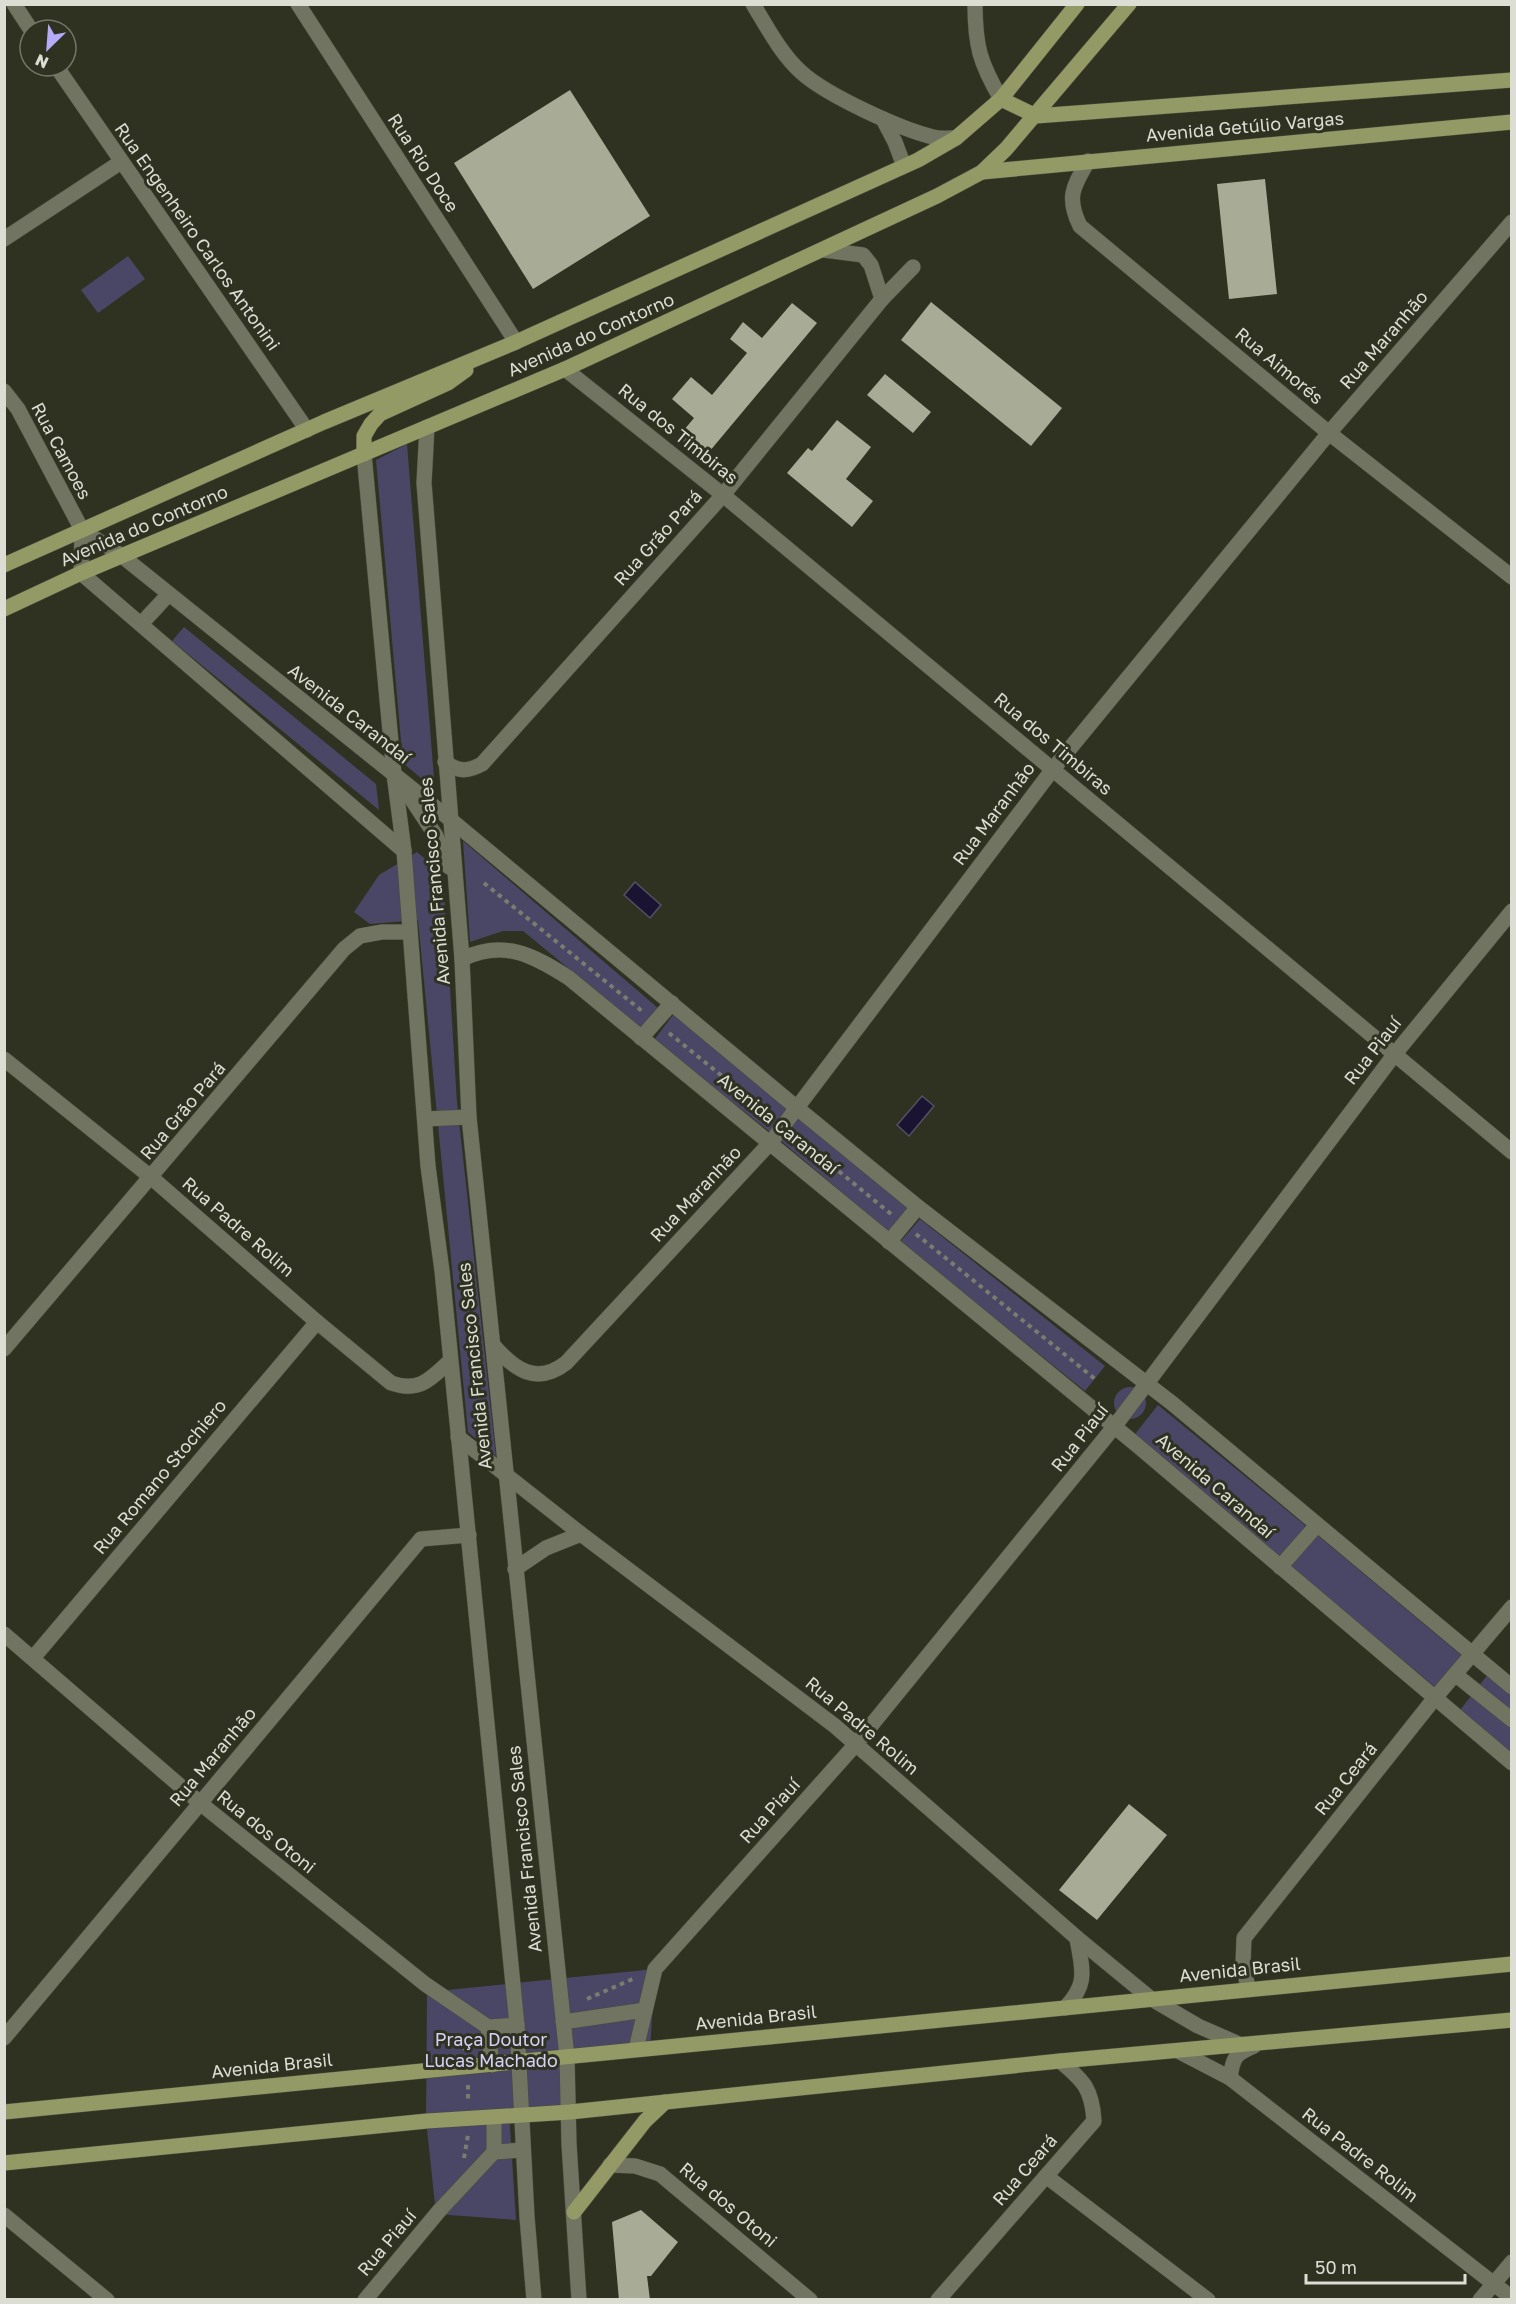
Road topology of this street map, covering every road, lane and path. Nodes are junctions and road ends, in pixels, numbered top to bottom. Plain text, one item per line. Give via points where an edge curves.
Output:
1 (14, 4) edge
2 (753, 4) edge
3 (975, 4) edge
4 (1077, 4) edge
5 (1130, 4) edge
6 (301, 5) edge
7 (23, 18) edge
8 (64, 78) edge
9 (1510, 79) edge
10 (1001, 99) junction
11 (1036, 116) junction
12 (883, 119) junction
13 (1512, 122) edge
14 (956, 138) junction
15 (1088, 161) junction
16 (121, 162) junction
17 (904, 166) junction
18 (982, 172) junction
19 (1512, 222) edge
20 (4, 239) edge
21 (824, 250) junction
22 (913, 267) dead end
23 (882, 300) junction
24 (516, 342) junction
25 (494, 352) junction
26 (565, 369) junction
27 (4, 391) edge
28 (427, 427) junction
29 (307, 430) junction
30 (1329, 433) junction
31 (364, 454) junction
32 (723, 495) junction
33 (82, 530) junction
34 (122, 556) junction
35 (4, 565) edge
36 (81, 573) junction
37 (1512, 577) edge
38 (168, 595) junction
39 (4, 609) edge
40 (141, 624) junction
41 (445, 762) junction
42 (1053, 769) junction
43 (394, 774) junction
44 (451, 820) junction
45 (404, 851) junction
46 (455, 882) junction
47 (1512, 911) edge
48 (409, 933) junction
49 (462, 959) junction
50 (672, 1002) junction
51 (640, 1038) junction
52 (1394, 1055) junction
53 (4, 1059) edge
54 (797, 1108) junction
55 (469, 1117) junction
56 (425, 1119) junction
57 (771, 1142) junction
58 (1512, 1152) edge
59 (152, 1178) junction
60 (918, 1207) junction
61 (889, 1242) junction
62 (317, 1322) junction
63 (493, 1345) junction
64 (4, 1349) edge
65 (450, 1360) junction
66 (1147, 1383) junction
67 (1114, 1427) junction
68 (458, 1437) junction
69 (507, 1476) junction
70 (1317, 1525) junction
71 (582, 1534) junction
72 (470, 1535) junction
73 (1280, 1567) junction
74 (515, 1569) junction
75 (1512, 1607) edge
76 (4, 1634) edge
77 (1472, 1655) junction
78 (33, 1658) junction
79 (1456, 1674) junction
80 (1512, 1688) edge
81 (1434, 1699) junction
82 (1512, 1720) edge
83 (856, 1744) junction
84 (1512, 1763) edge
85 (200, 1803) junction
86 (1077, 1938) junction
87 (1512, 1964) edge
88 (655, 1969) junction
89 (1248, 1988) junction
90 (1150, 1998) junction
91 (1065, 2008) junction
92 (645, 2010) junction
93 (562, 2015) junction
94 (1512, 2020) edge
95 (517, 2025) junction
96 (488, 2027) junction
97 (4, 2038) edge
98 (1262, 2043) junction
99 (1239, 2044) junction
100 (636, 2049) junction
101 (1178, 2051) junction
102 (567, 2057) junction
103 (1060, 2061) junction
104 (520, 2062) junction
105 (492, 2065) junction
106 (467, 2067) junction
107 (1230, 2078) junction
108 (665, 2102) junction
109 (8, 2110) edge
110 (570, 2112) junction
111 (522, 2116) junction
112 (469, 2118) junction
113 (494, 2118) junction
114 (523, 2150) junction
115 (494, 2152) junction
116 (4, 2163) edge
117 (610, 2165) junction
118 (1046, 2176) junction
119 (574, 2212) junction
120 (4, 2215) edge
121 (1512, 2262) edge
122 (1493, 2283) junction
123 (1512, 2298) edge
124 (106, 2300) edge
125 (365, 2300) edge
126 (534, 2300) edge
127 (579, 2300) edge
128 (810, 2300) edge
129 (938, 2300) edge
130 (1208, 2300) edge
131 (1480, 2300) edge

1 - 7 street
2 - 12 street via 801,72 827,91
3 - 10 street via 975,34 984,70
4 - 10 main road, Avenida do Contorno
5 - 11 main road, Avenida do Contorno
6 - 24 street, Rua Rio Doce
8 - 16 street, Rua Engenheiro Carlos Antonini
9 - 11 main road, Avenida Getúlio Vargas
10 - 11 main road
10 - 14 main road, Avenida do Contorno
11 - 18 main road, Avenida do Contorno
12 - 14 street via 935,138
12 - 17 street
13 - 15 main road, Avenida Getúlio Vargas
14 - 17 main road, Avenida do Contorno
15 - 18 main road, Avenida Getúlio Vargas
15 - 30 street, Rua Aimorés via 1071,198 1072,211 1080,226
16 - 20 street
16 - 29 street, Rua Engenheiro Carlos Antonini
17 - 24 main road, Avenida do Contorno
18 - 21 main road, Avenida do Contorno
19 - 30 street, Rua Maranhão
21 - 23 street via 863,255 871,265
21 - 26 main road, Avenida do Contorno
22 - 23 street, Rua Grão Pará
23 - 32 street, Rua Grão Pará
24 - 25 main road, Avenida do Contorno
25 - 29 main road, Avenida do Contorno
25 - 31 main road via 448,383 380,414 364,436
26 - 28 main road, Avenida do Contorno
26 - 32 street, Rua dos Timbiras
27 - 33 street, Rua Camoes via 18,409
28 - 31 main road, Avenida do Contorno
28 - 41 street, Avenida Francisco Sales via 424,483
29 - 33 main road, Avenida do Contorno
30 - 37 street, Rua Aimorés
30 - 42 street, Rua Maranhão
31 - 34 main road, Avenida do Contorno
31 - 43 street, Avenida Francisco Sales
32 - 41 street, Rua Grão Pará via 482,764 462,771
32 - 42 street, Rua dos Timbiras
33 - 34 street, Avenida Carandaí
33 - 35 main road, Avenida do Contorno
33 - 36 street
34 - 36 main road, Avenida do Contorno
34 - 38 street, Avenida Carandaí
36 - 39 main road, Avenida do Contorno
36 - 40 street
38 - 40 street
38 - 43 street, Avenida Carandaí
40 - 45 street
41 - 44 street, Avenida Francisco Sales
42 - 52 street, Rua dos Timbiras
42 - 54 street, Rua Maranhão
43 - 44 street, Avenida Carandaí
43 - 45 street, Avenida Francisco Sales
43 - 46 street via 436,837
44 - 46 street, Avenida Francisco Sales
44 - 50 street, Avenida Carandaí
45 - 48 street, Avenida Francisco Sales
46 - 49 street, Avenida Francisco Sales
47 - 52 street, Rua Piauí
48 - 56 street, Avenida Francisco Sales
48 - 59 street, Rua Grão Pará via 360,936 344,949
49 - 51 street, Avenida Carandaí via 479,951 500,949 547,964
49 - 55 street, Avenida Francisco Sales
50 - 51 street
50 - 54 street, Avenida Carandaí
51 - 57 street, Avenida Carandaí
52 - 58 street, Rua dos Timbiras
52 - 66 street, Rua Piauí
53 - 59 street, Rua Padre Rolim
54 - 57 street, Rua Maranhão
54 - 60 street, Avenida Carandaí
55 - 56 street
55 - 63 street, Avenida Francisco Sales
56 - 65 street, Avenida Francisco Sales
57 - 61 street, Avenida Carandaí
57 - 63 street, Rua Maranhão via 555,1372 540,1375 525,1371 508,1362
59 - 62 street, Rua Padre Rolim
59 - 64 street, Rua Grão Pará
60 - 61 street
60 - 66 street, Avenida Carandaí
61 - 67 street, Avenida Carandaí
62 - 65 street, Rua Padre Rolim via 378,1374 405,1388 430,1379
62 - 78 street, Rua Romano Stochiero
63 - 69 street, Avenida Francisco Sales
65 - 68 street, Avenida Francisco Sales
66 - 67 street, Rua Piauí
66 - 70 street, Avenida Carandaí
67 - 73 street, Avenida Carandaí
67 - 83 street, Rua Piauí
68 - 69 street, Rua Padre Rolim
68 - 72 street, Avenida Francisco Sales
69 - 71 street, Rua Padre Rolim
69 - 74 street, Avenida Francisco Sales
70 - 73 street
70 - 77 street, Avenida Carandaí
71 - 74 street via 546,1548
71 - 83 street, Rua Padre Rolim
72 - 85 street, Rua Maranhão via 421,1539
72 - 95 street, Avenida Francisco Sales
73 - 81 street, Avenida Carandaí
74 - 93 street, Avenida Francisco Sales
75 - 77 street, Rua Ceará
76 - 78 street, Rua dos Otoni
77 - 79 street, Rua Ceará
77 - 80 street, Avenida Carandaí
78 - 85 street, Rua dos Otoni
79 - 81 street, Rua Ceará
79 - 82 street
81 - 84 street, Avenida Carandaí
81 - 89 street, Rua Ceará via 1244,1938 1243,1964
83 - 86 street, Rua Padre Rolim
83 - 88 street, Rua Piauí
85 - 96 street, Rua dos Otoni via 425,1984
85 - 97 street, Rua Maranhão
86 - 90 street, Rua Padre Rolim
86 - 91 street via 1083,1976 1078,1995
87 - 89 main road, Avenida Brasil
88 - 92 street
88 - 93 path
89 - 90 main road, Avenida Brasil
90 - 91 main road, Avenida Brasil
90 - 99 street, Rua Padre Rolim
91 - 100 main road, Avenida Brasil
92 - 93 street
92 - 100 street
93 - 102 street, Avenida Francisco Sales
94 - 98 main road
95 - 96 street
95 - 104 street, Avenida Francisco Sales
96 - 105 street
98 - 99 main road
98 - 107 street via 1232,2060
99 - 101 main road
100 - 102 main road, Avenida Brasil
101 - 103 main road
101 - 107 street, Rua Padre Rolim
102 - 104 main road, Avenida Brasil
102 - 110 street, Avenida Francisco Sales
103 - 108 main road
103 - 118 street, Rua Ceará via 1079,2077 1093,2099 1094,2121
104 - 105 main road, Avenida Brasil
104 - 111 street, Avenida Francisco Sales
105 - 106 main road, Avenida Brasil
106 - 109 main road, Avenida Brasil
106 - 112 path
107 - 122 street, Rua Padre Rolim
108 - 110 main road
108 - 117 main road
110 - 111 main road
110 - 119 street, Avenida Francisco Sales
111 - 113 main road
111 - 114 street, Avenida Francisco Sales
112 - 113 main road
112 - 116 main road
113 - 115 street
114 - 115 street
114 - 126 street, Avenida Francisco Sales
115 - 125 street, Rua Piauí
117 - 119 main road
117 - 128 street, Rua dos Otoni via 634,2166 660,2174
118 - 129 street, Rua Ceará
118 - 130 street
119 - 127 street, Avenida Francisco Sales
120 - 124 street
121 - 122 street
122 - 123 street, Rua Padre Rolim
122 - 131 street

